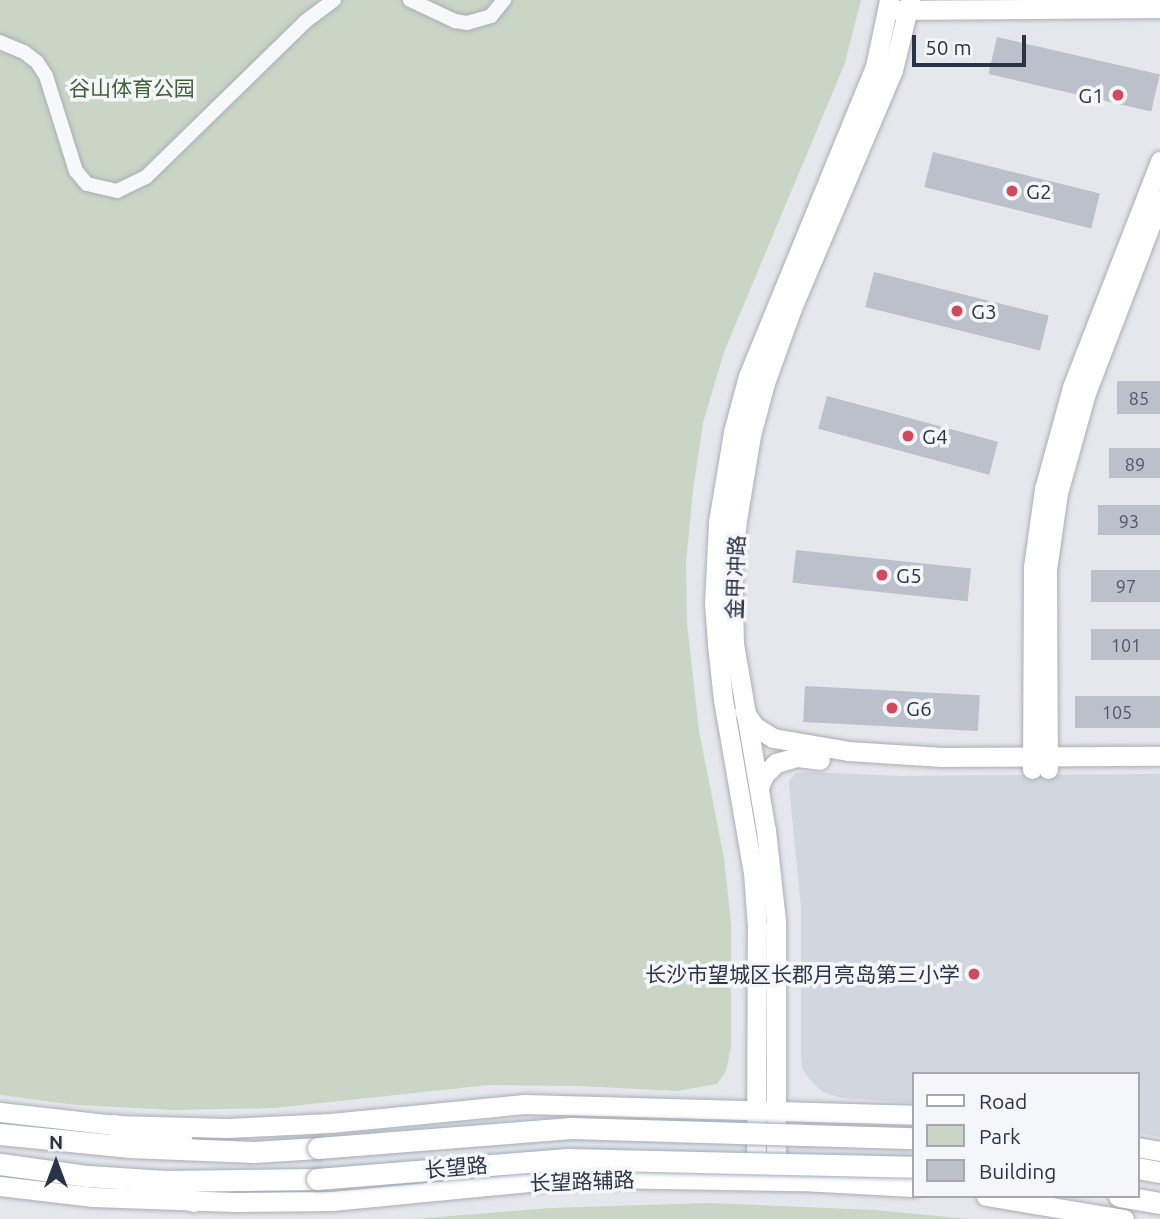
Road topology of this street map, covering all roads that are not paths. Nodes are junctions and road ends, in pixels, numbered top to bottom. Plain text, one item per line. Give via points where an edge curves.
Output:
1 (334, 0) edge
2 (410, 0) edge
3 (504, 0) edge
4 (889, 5) edge
5 (909, 5) edge
6 (1160, 8) edge
7 (0, 42) edge
8 (1160, 160) edge
9 (1160, 200) edge
10 (743, 710) junction
11 (1160, 756) edge
12 (1040, 763) junction
13 (1160, 768) edge
14 (759, 788) junction
15 (767, 1061) junction
16 (718, 1107) junction
17 (766, 1109) junction
18 (818, 1111) junction
19 (0, 1112) edge
20 (912, 1115) edge
21 (114, 1125) junction
22 (0, 1134) edge
23 (912, 1138) edge
24 (1139, 1147) edge
25 (231, 1151) junction
26 (1160, 1151) edge
27 (0, 1164) edge
28 (912, 1167) edge
29 (1139, 1168) edge
30 (1160, 1172) edge
31 (88, 1176) junction
32 (766, 1181) junction
33 (0, 1186) edge
34 (912, 1187) edge
35 (998, 1198) edge
36 (1131, 1198) edge
37 (194, 1201) junction
38 (1160, 1203) edge
39 (1124, 1219) edge

1 - 7 street via 306,21 146,177 117,191 87,184 76,172 46,76 24,51
2 - 3 street via 467,23 492,16
4 - 5 street
4 - 15 street, 金甲冲路 via 875,66 748,376 718,522 717,644 753,873
5 - 6 street
5 - 10 street, 金甲冲路 via 893,70 779,342 751,435 732,564 734,644
8 - 12 street via 1072,387 1044,489 1033,567
9 - 12 street via 1086,393 1058,493 1047,569
10 - 12 street via 760,731 798,745
10 - 14 street, 金甲冲路
11 - 12 street
12 - 13 street
12 - 14 street via 899,767 797,757 770,768
14 - 15 street, 金甲冲路 via 776,921
15 - 16 street via 747,1090 731,1104
15 - 17 street, 金甲冲路
15 - 18 street via 789,1094
16 - 17 street
16 - 21 street via 524,1104 296,1125
17 - 18 street
17 - 32 street, 金甲冲路
18 - 20 street
19 - 21 street
21 - 25 main road
22 - 25 main road, 长望路
23 - 25 main road, 长望路, bridge via 571,1128
24 - 26 street
27 - 31 main road, 长望路
28 - 31 main road, 长望路, bridge via 591,1159 317,1180 165,1181
29 - 30 main road
31 - 37 main road
32 - 34 street, 长望路辅路
32 - 37 street, 长望路辅路 via 601,1178 332,1201
33 - 37 street, 长望路辅路 via 93,1197
35 - 39 street
36 - 38 main road

